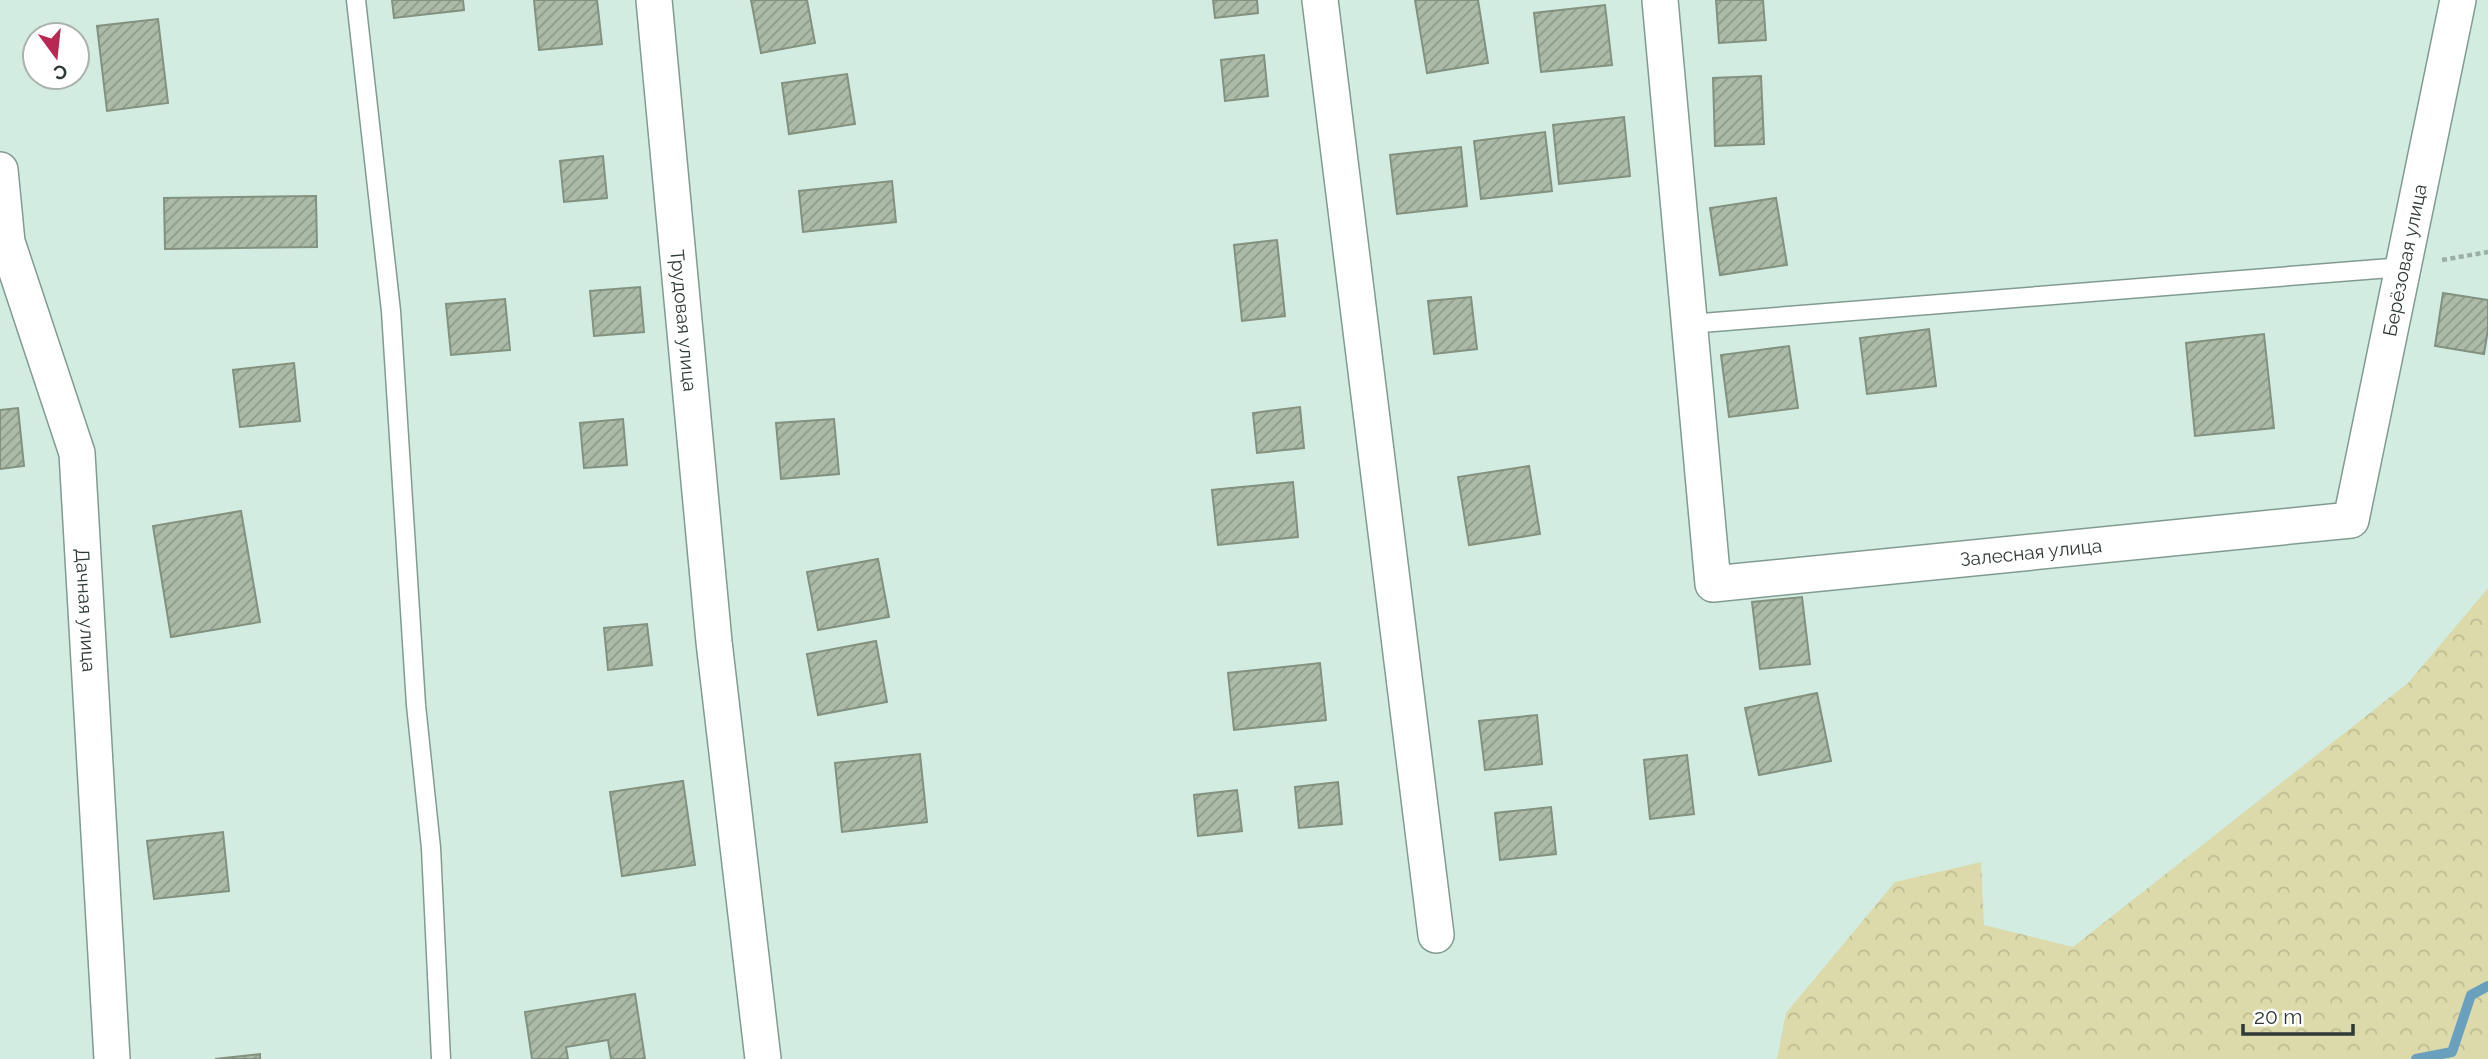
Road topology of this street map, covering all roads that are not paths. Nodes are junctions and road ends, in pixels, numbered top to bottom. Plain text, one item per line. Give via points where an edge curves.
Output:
1 (356, 0) edge
2 (654, 0) edge
3 (1320, 0) edge
4 (1660, 0) edge
5 (2458, 0) edge
6 (0, 170) edge
7 (2403, 267) junction
8 (1689, 324) junction
9 (2351, 520) joint
10 (1436, 935) dead end
11 (112, 1059) edge
12 (441, 1059) edge
13 (763, 1059) edge

1 - 12 lane via 391,311 416,705 431,848
2 - 13 street, Трудовая улица via 714,642
3 - 10 street
4 - 8 street
5 - 7 street, Берёзовая улица
6 - 11 street, Дачная улица via 7,242 77,453
7 - 8 lane
7 - 9 street, Берёзовая улица
8 - 9 street, Залесная улица via 1713,584

